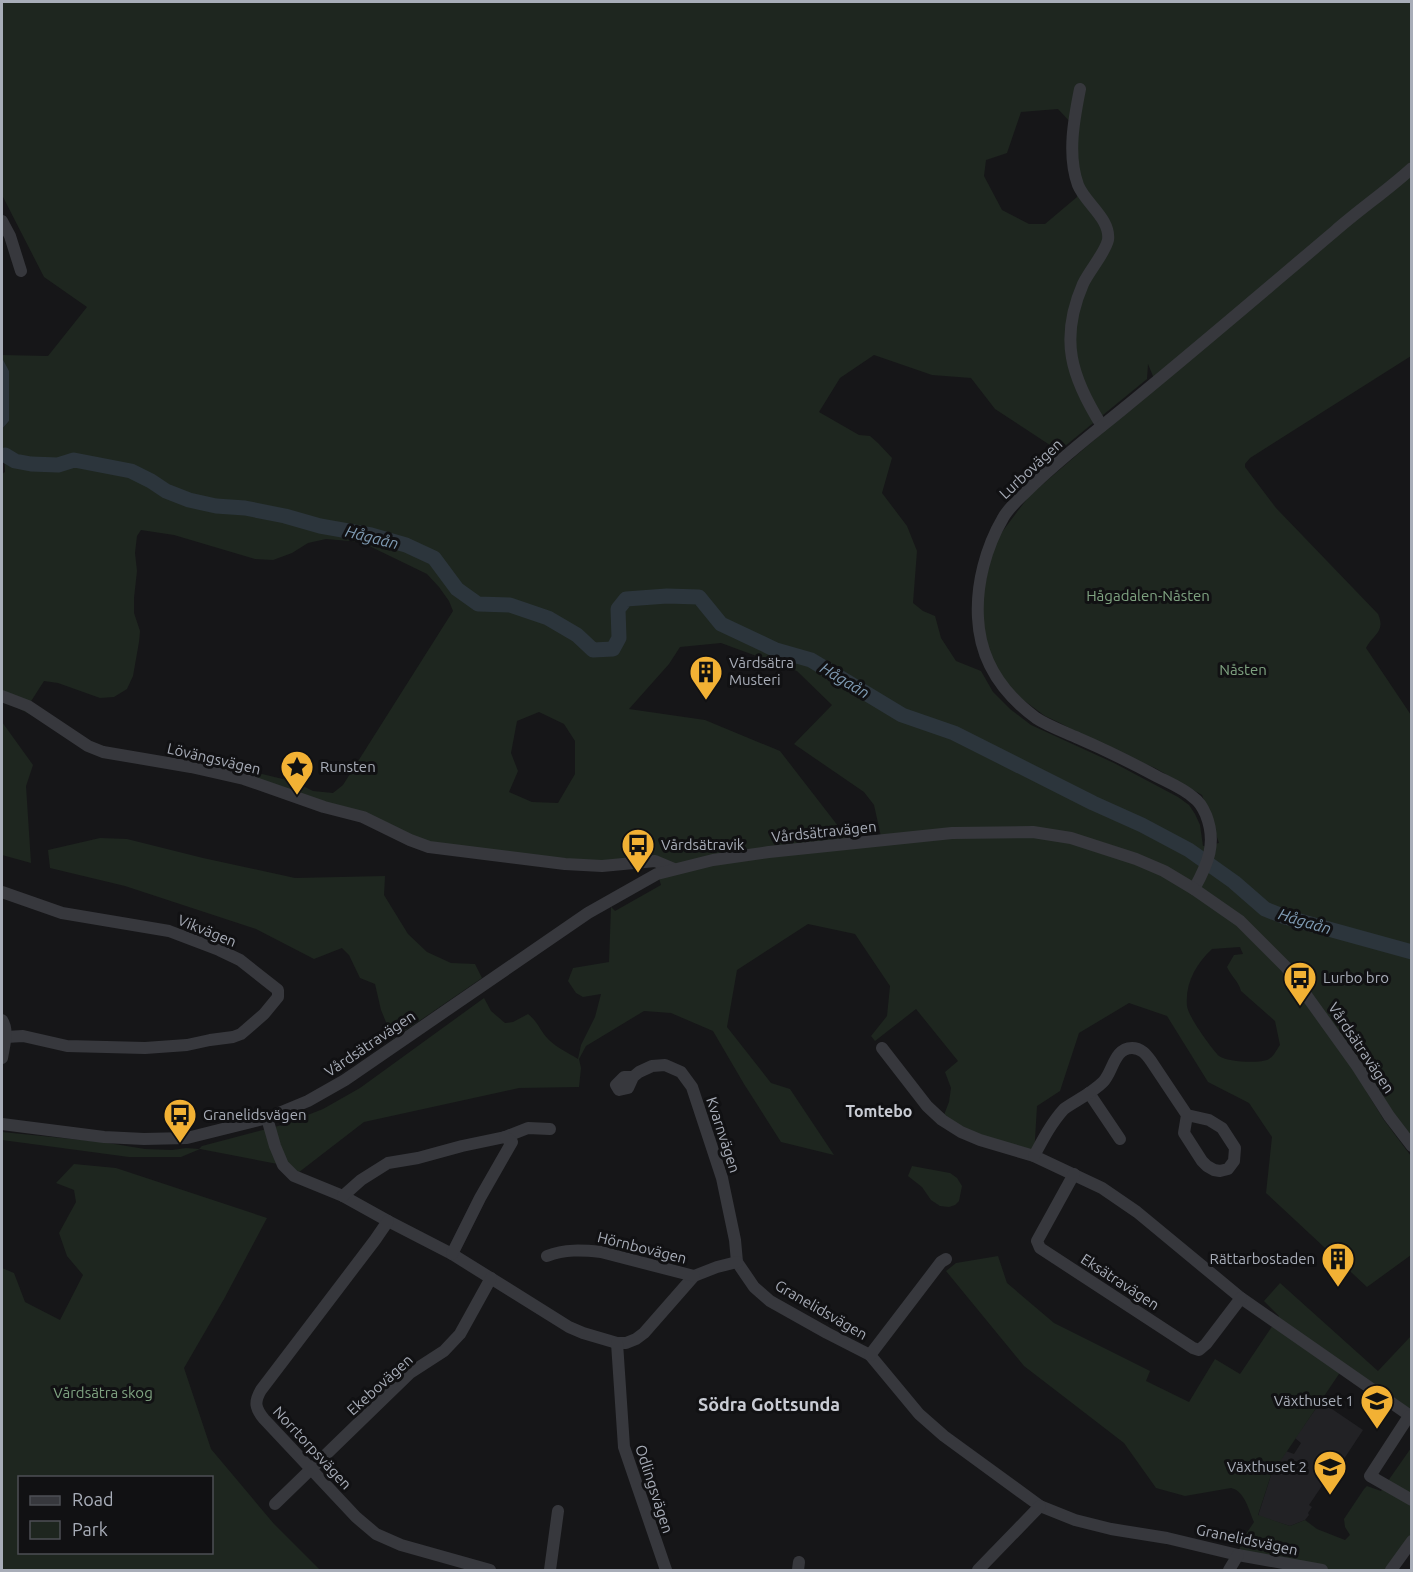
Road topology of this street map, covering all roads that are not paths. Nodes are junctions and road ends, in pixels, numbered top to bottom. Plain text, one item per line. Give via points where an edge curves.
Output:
1 (1080, 89) dead end
2 (1412, 168) edge
3 (2, 221) edge
4 (21, 271) dead end
5 (1102, 426) junction
6 (2, 696) edge
7 (674, 869) junction
8 (1194, 889) junction
9 (2, 892) edge
10 (2, 1020) edge
11 (6, 1036) junction
12 (882, 1048) dead end
13 (2, 1058) edge
14 (633, 1077) dead end
15 (1089, 1093) junction
16 (1187, 1115) junction
17 (267, 1118) junction
18 (2, 1124) edge
19 (550, 1129) dead end
20 (505, 1137) junction
21 (1120, 1139) dead end
22 (1412, 1146) edge
23 (1034, 1156) junction
24 (1074, 1174) junction
25 (343, 1196) junction
26 (388, 1221) junction
27 (452, 1254) junction
28 (547, 1256) dead end
29 (946, 1259) dead end
30 (737, 1262) junction
31 (694, 1276) junction
32 (490, 1278) junction
33 (1241, 1298) junction
34 (617, 1343) junction
35 (870, 1355) junction
36 (1410, 1416) edge
37 (312, 1469) junction
38 (1412, 1500) edge
39 (275, 1504) dead end
40 (1040, 1506) junction
41 (558, 1511) dead end
42 (1412, 1541) edge
43 (1238, 1555) junction
44 (490, 1570) edge
45 (550, 1570) edge
46 (666, 1570) edge
47 (978, 1570) edge
48 (1229, 1570) edge
49 (1322, 1570) edge
50 (1391, 1570) edge

1 - 5 street via 1073,125 1075,172 1085,199 1105,222 1108,239 1076,307 1070,332 1071,357 1086,402
2 - 5 street, Lurbovägen
3 - 4 street
5 - 8 street, Lurbovägen via 1034,483 1003,517 978,593 980,641 1001,686 1038,720 1122,758 1197,800 1208,819 1211,851
6 - 7 street, Lövängsvägen via 28,706 103,752 244,779 363,817 429,847 565,864 602,866 655,861
7 - 8 street, Vårdsätravägen via 769,852 952,833 1033,832 1071,838 1136,859
7 - 17 street, Vårdsätravägen via 657,874 588,913 345,1080
8 - 22 street, Vårdsätravägen via 1240,921 1286,966
9 - 11 street, Vikvägen via 62,913 169,931 240,960 278,990 278,997 264,1014 241,1034 187,1045 67,1046
10 - 11 street
11 - 13 street
12 - 23 street via 942,1120 980,1140
14 - 30 street, Kvarnvägen via 651,1066 665,1065 681,1072 692,1087 722,1178
15 - 16 street via 1109,1076 1119,1054 1127,1048 1138,1049 1146,1053
15 - 21 street
15 - 23 street via 1060,1113
16 - 16 street via 1222,1128 1235,1149 1234,1161 1228,1169 1214,1170 1202,1161 1184,1132
17 - 18 street, Vårdsätravägen via 187,1138 164,1139 104,1137
17 - 25 street via 283,1165 294,1176
19 - 20 street via 528,1128
20 - 25 street via 388,1163
20 - 27 street via 513,1142
23 - 24 street
24 - 33 street via 1137,1212
24 - 33 street, Eksätravägen via 1036,1241 1040,1248 1199,1350
25 - 26 street
26 - 27 street
26 - 37 street, Norrtorpsvägen via 257,1396 257,1411
27 - 32 street
28 - 31 street, Hörnbovägen via 560,1251 594,1251
29 - 35 street
30 - 31 street
30 - 35 street, Granelidsvägen via 754,1287 770,1300
31 - 34 street via 644,1333
32 - 34 street via 569,1327
32 - 37 street, Ekebovägen via 460,1334 444,1351 410,1373
33 - 36 street
34 - 46 street, Odlingsvägen via 624,1447
35 - 40 street, Granelidsvägen via 919,1414
36 - 38 street via 1370,1476
37 - 39 street, Ekebovägen
37 - 44 street, Norrtorpsvägen via 356,1517 382,1538
40 - 43 street, Granelidsvägen via 1111,1529
40 - 47 street
41 - 45 street
42 - 50 street
43 - 48 street
43 - 49 street, Granelidsvägen

